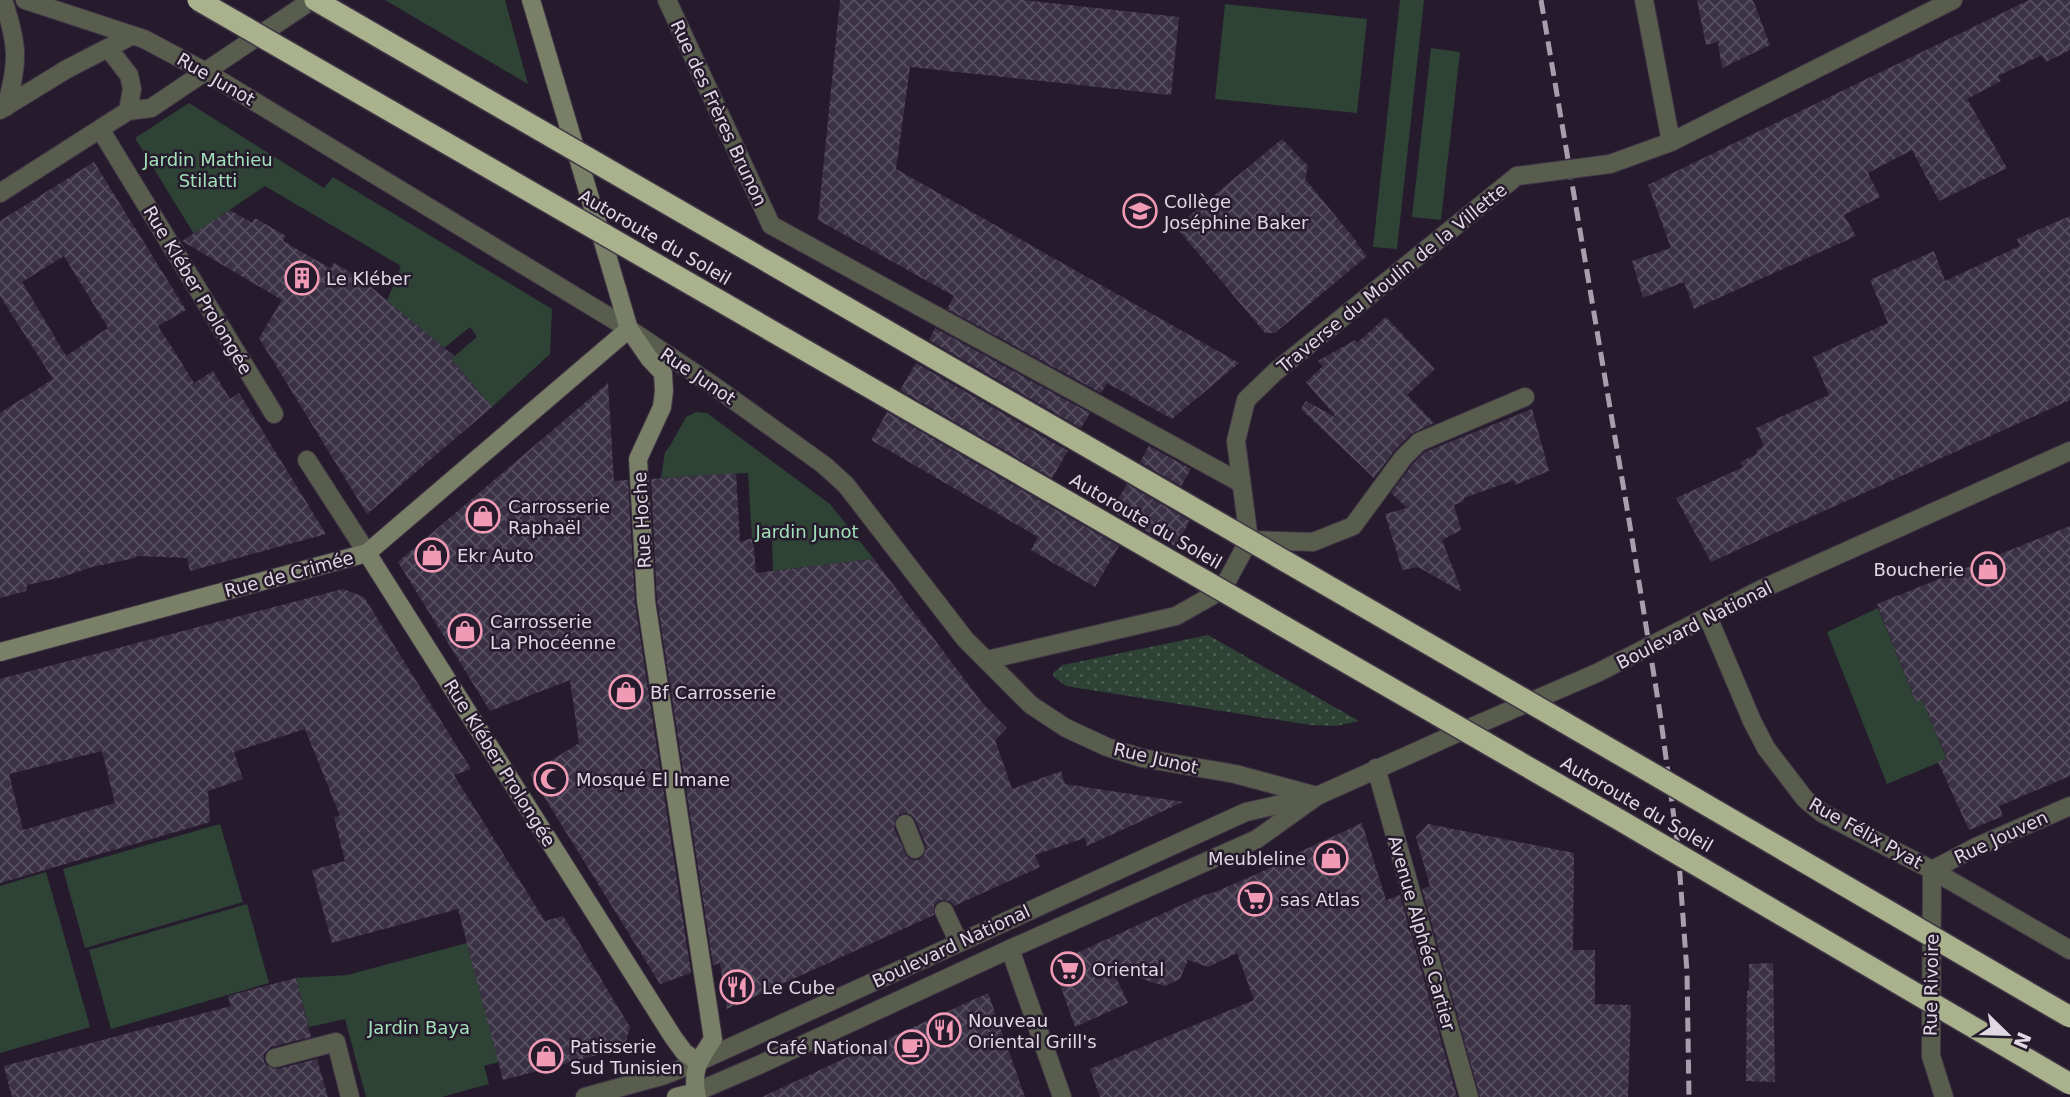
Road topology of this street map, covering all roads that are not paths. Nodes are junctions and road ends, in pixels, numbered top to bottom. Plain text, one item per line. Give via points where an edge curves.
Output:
1 (4, 0) edge
2 (25, 0) edge
3 (198, 0) edge
4 (314, 0) edge
5 (531, 0) edge
6 (667, 0) edge
7 (1644, 0) edge
8 (1953, 0) edge
9 (131, 36) junction
10 (108, 48) junction
11 (206, 72) junction
12 (3, 108) edge
13 (128, 111) junction
14 (100, 129) junction
15 (1671, 142) junction
16 (0, 193) edge
17 (629, 329) junction
18 (1525, 397) dead end
19 (274, 414) dead end
20 (2070, 452) edge
21 (307, 460) dead end
22 (1241, 483) junction
23 (1249, 540) junction
24 (367, 553) junction
25 (1708, 617) junction
26 (0, 652) edge
27 (987, 660) junction
28 (1376, 768) junction
29 (1317, 796) junction
30 (2070, 806) edge
31 (905, 824) dead end
32 (915, 849) dead end
33 (1933, 870) junction
34 (944, 911) dead end
35 (1000, 924) junction
36 (959, 943) junction
37 (1010, 949) junction
38 (2070, 950) edge
39 (2070, 1017) edge
40 (275, 1058) dead end
41 (698, 1062) junction
42 (2070, 1084) edge
43 (696, 1094) edge
44 (350, 1097) edge
45 (585, 1097) edge
46 (676, 1097) edge
47 (1062, 1097) edge
48 (1469, 1097) edge
49 (1944, 1097) edge

1 - 12 street via 16,57
2 - 9 street, Rue Junot
3 - 42 highway, Autoroute du Soleil, bridge
4 - 11 street
4 - 39 highway, Autoroute du Soleil, bridge
5 - 17 street, Rue Hoche
6 - 22 street, Rue des Frères Brunon via 771,225
7 - 15 street
8 - 15 street, Traverse du Moulin de la Villette
9 - 10 street
9 - 11 street, Rue Junot
10 - 12 street
10 - 13 street via 129,75
11 - 13 street via 151,108
11 - 17 street, Rue Junot
13 - 14 street
14 - 16 street
14 - 19 street, Rue Kléber Prolongée
15 - 22 street, Traverse du Moulin de la Villette, bridge via 1610,164 1517,176 1246,400 1236,440
17 - 24 street, Rue de Crimée
17 - 27 street, Rue Junot via 846,485 965,639
17 - 41 street, Rue Hoche via 663,373 662,407 638,459 646,601 713,1039
18 - 23 street via 1419,442 1353,526 1312,542
20 - 25 street, Boulevard National
21 - 24 street, Rue Kléber Prolongée
22 - 23 street, Traverse du Moulin de la Villette
23 - 27 street via 1222,590 1176,616
24 - 26 street, Rue de Crimée
24 - 41 street, Rue Kléber Prolongée via 673,1037
25 - 28 street, Boulevard National via 1597,673
25 - 33 street, Rue Félix Pyat via 1766,748 1805,799 1822,813
27 - 29 street, Rue Junot via 1031,705 1107,747
28 - 29 street, Boulevard National
28 - 48 street, Avenue Alphée Cartier
29 - 35 street, Boulevard National via 1246,812
29 - 37 street, Boulevard National via 1257,839
30 - 33 street, Rue Jouven
31 - 32 street
33 - 38 street, Rue Félix Pyat
33 - 49 street, Rue Rivoire via 1931,1056
34 - 36 street
35 - 36 street, Boulevard National
35 - 37 street
36 - 41 street, Boulevard National
37 - 43 street, Boulevard National
37 - 47 street
40 - 44 street via 336,1042
41 - 43 street, Rue Hoche
41 - 45 street, Boulevard National via 665,1076
43 - 46 street, Boulevard National

